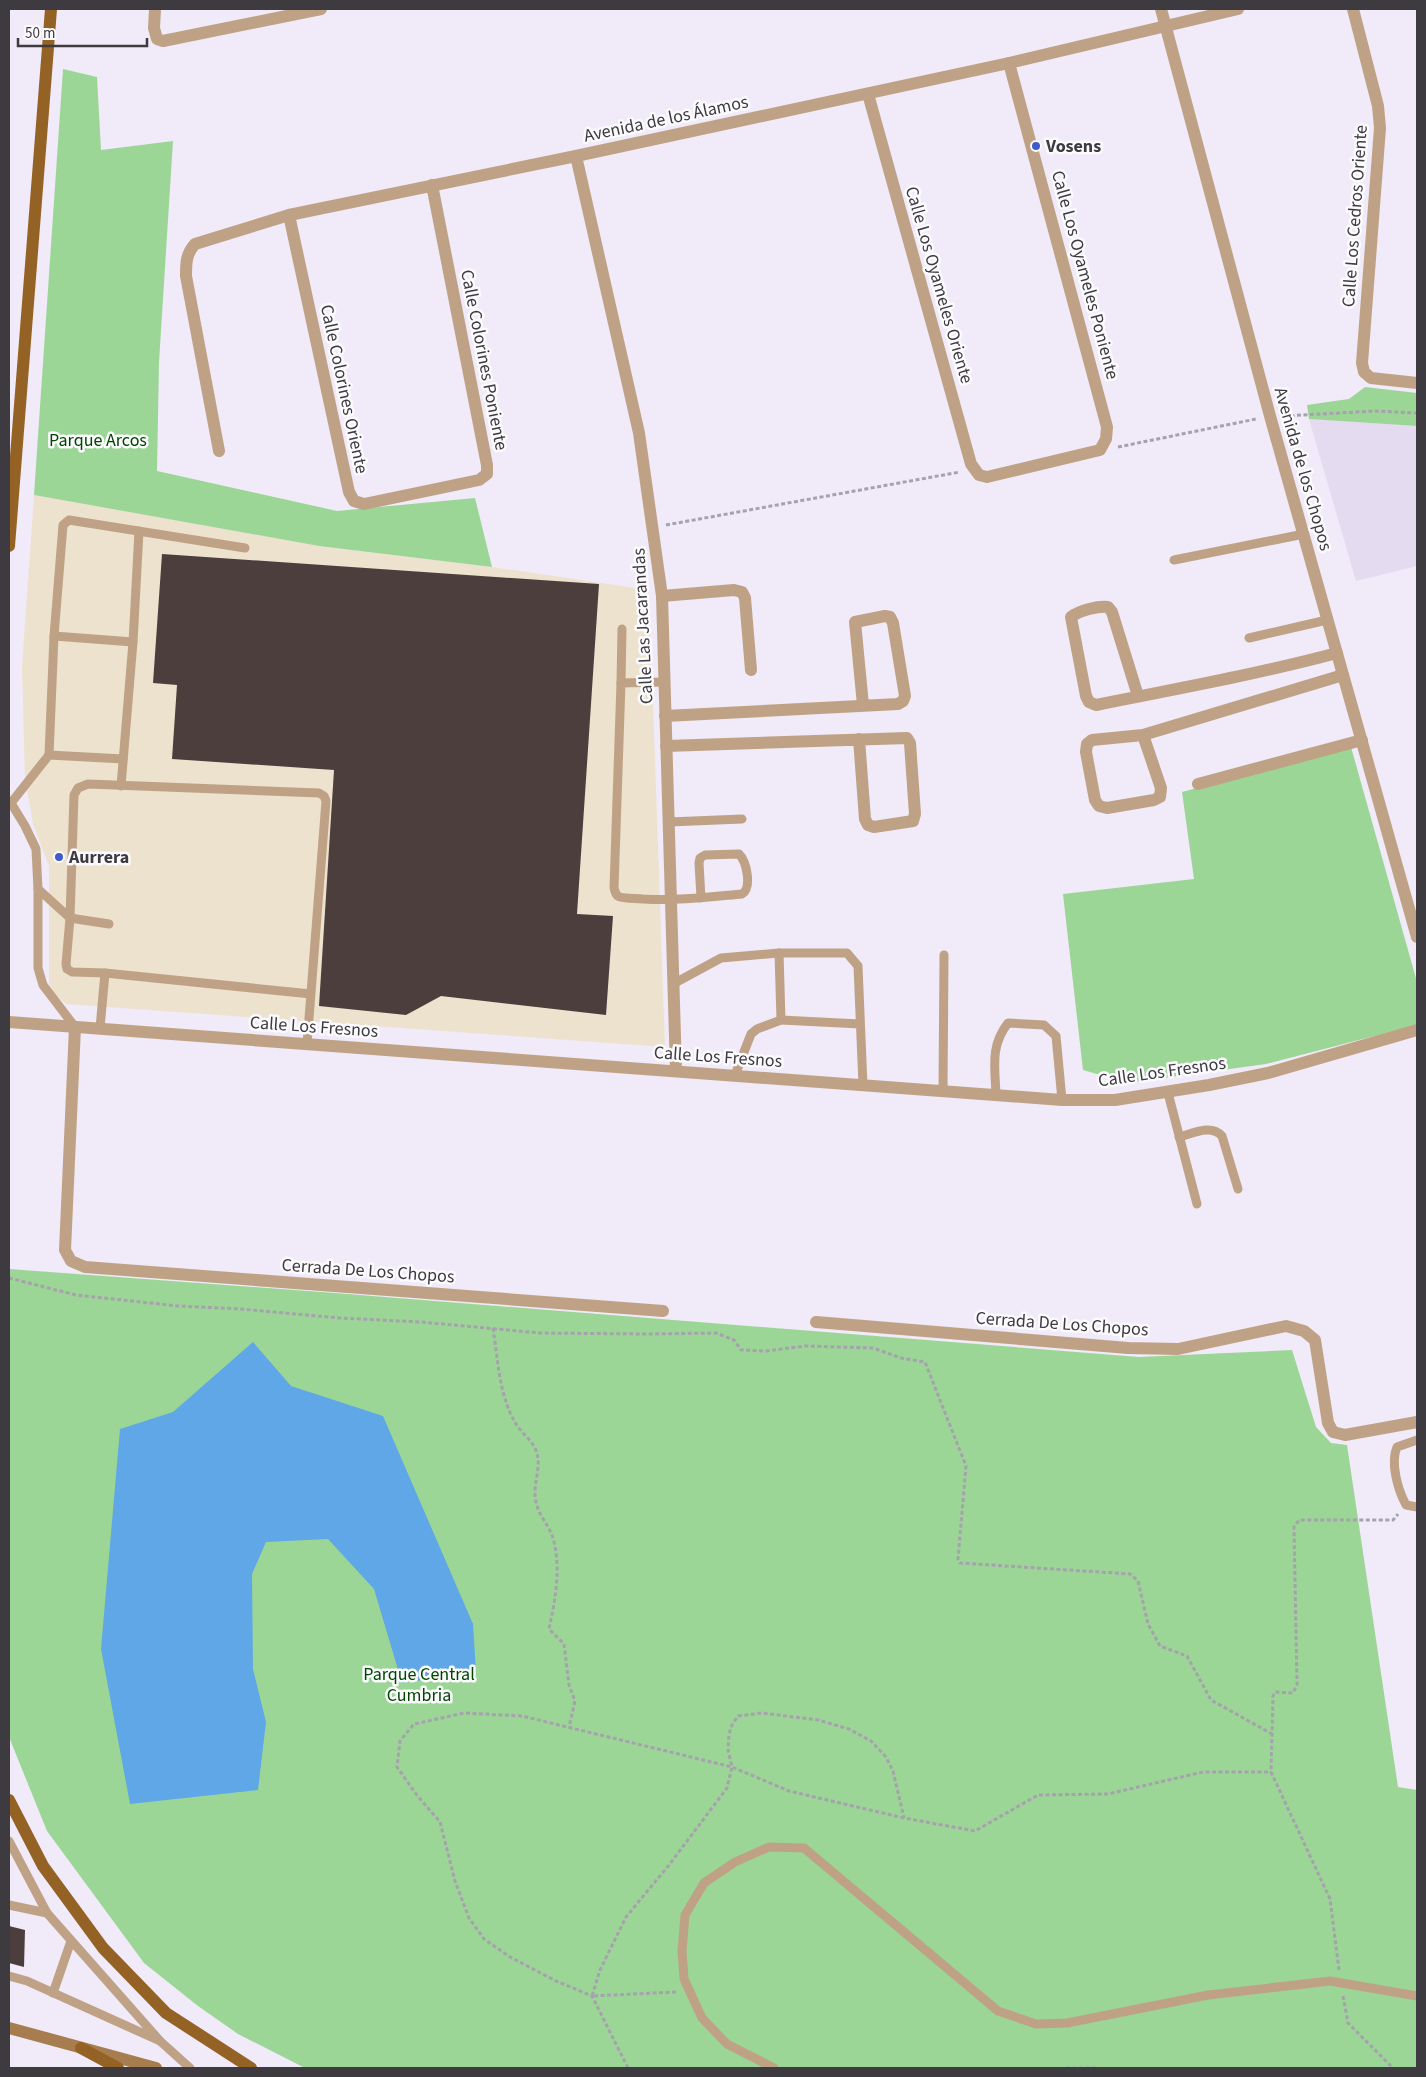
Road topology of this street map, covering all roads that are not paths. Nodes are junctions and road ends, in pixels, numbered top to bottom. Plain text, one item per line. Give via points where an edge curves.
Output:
1 (51, 9) edge
2 (155, 9) edge
3 (321, 9) edge
4 (1160, 9) edge
5 (1238, 9) edge
6 (1354, 9) edge
7 (1164, 27) junction
8 (1009, 63) junction
9 (868, 94) junction
10 (576, 156) junction
11 (432, 185) junction
12 (289, 216) junction
13 (1417, 383) edge
14 (219, 451) dead end
15 (972, 467) joint
16 (420, 492) joint
17 (139, 531) junction
18 (1304, 534) junction
19 (9, 546) edge
20 (245, 548) dead end
21 (1174, 560) dead end
22 (662, 596) junction
23 (1327, 620) junction
24 (622, 629) dead end
25 (54, 636) junction
26 (1248, 638) dead end
27 (133, 642) junction
28 (1337, 653) junction
29 (751, 670) dead end
30 (1343, 675) junction
31 (664, 682) junction
32 (621, 683) junction
33 (1138, 696) junction
34 (864, 705) junction
35 (665, 716) junction
36 (1143, 735) junction
37 (859, 739) junction
38 (1362, 740) junction
39 (666, 746) junction
40 (49, 756) junction
41 (123, 759) junction
42 (1198, 784) dead end
43 (121, 786) junction
44 (10, 803) edge
45 (742, 820) dead end
46 (669, 822) junction
47 (38, 889) junction
48 (701, 898) junction
49 (671, 900) junction
50 (70, 918) junction
51 (109, 924) dead end
52 (1417, 937) edge
53 (778, 953) junction
54 (944, 955) dead end
55 (105, 973) junction
56 (673, 984) junction
57 (311, 994) junction
58 (781, 1020) junction
59 (9, 1022) edge
60 (860, 1024) junction
61 (76, 1027) junction
62 (100, 1028) junction
63 (1417, 1030) edge
64 (307, 1044) junction
65 (676, 1071) junction
66 (735, 1076) junction
67 (863, 1085) junction
68 (942, 1091) junction
69 (1168, 1093) junction
70 (996, 1095) junction
71 (1062, 1100) junction
72 (1179, 1136) junction
73 (1238, 1189) dead end
74 (1197, 1204) dead end
75 (663, 1311) dead end
76 (816, 1322) dead end
77 (1417, 1422) edge
78 (1417, 1440) edge
79 (1417, 1507) edge
80 (9, 1800) edge
81 (9, 1841) edge
82 (9, 1905) edge
83 (47, 1913) junction
84 (71, 1941) junction
85 (9, 1976) edge
86 (53, 1993) junction
87 (1417, 1996) edge
88 (9, 2028) edge
89 (160, 2041) junction
90 (81, 2048) junction
91 (118, 2068) edge
92 (156, 2068) edge
93 (190, 2068) edge
94 (251, 2068) edge
95 (774, 2068) edge

1 - 19 main road
2 - 3 street via 155,34 162,41
4 - 7 street, Avenida de los Chopos
5 - 7 street
6 - 13 street, Calle Los Cedros Oriente via 1378,106 1380,128 1362,363 1364,372 1371,378
7 - 8 street, Avenida de los Álamos
7 - 18 street, Avenida de los Chopos
8 - 9 street, Avenida de los Álamos
8 - 15 street, Calle Los Oyameles Poniente via 1107,427 1106,439 1100,450 987,477 978,475
9 - 10 street, Avenida de los Álamos
9 - 15 street, Calle Los Oyameles Oriente
10 - 11 street, Avenida de los Álamos
10 - 22 street, Calle Las Jacarandas via 639,433
11 - 12 street, Avenida de los Álamos
11 - 16 street, Calle Colorines Poniente via 487,474 479,480
12 - 14 street, Avenida de los Álamos via 195,244 186,261 186,276
12 - 16 street, Calle Colorines Oriente via 348,492 354,501 364,504
17 - 20 lane
17 - 25 lane via 69,520 63,525
17 - 27 lane
18 - 21 lane
18 - 23 street, Avenida de los Chopos
22 - 29 street via 742,592
22 - 31 street, Calle Las Jacarandas
23 - 26 lane
23 - 28 street, Avenida de los Chopos
24 - 32 lane
25 - 27 lane
25 - 40 lane
27 - 41 lane
28 - 30 street, Avenida de los Chopos
28 - 33 street
30 - 36 street
30 - 38 street, Avenida de los Chopos
31 - 32 lane
31 - 35 street, Calle Las Jacarandas
32 - 49 lane via 615,894 619,897
33 - 33 street via 1096,704 1089,702 1071,617 1076,613 1103,607 1112,612
34 - 34 street via 855,622 890,617 904,696 898,704
34 - 35 street
35 - 39 street, Calle Las Jacarandas
36 - 36 street via 1092,740 1087,744 1095,800 1099,806 1106,808 1160,797 1161,788
37 - 37 street via 868,825 874,827 913,821 910,743 907,738
37 - 39 street
38 - 42 street
38 - 52 street, Avenida de los Chopos
39 - 46 street, Calle Las Jacarandas
40 - 41 lane
40 - 44 lane
41 - 43 lane
43 - 50 lane via 88,784 78,788 74,795
43 - 57 lane via 319,793 324,796
44 - 47 lane via 36,849
45 - 46 lane
46 - 49 street, Calle Las Jacarandas
47 - 50 lane
47 - 61 lane via 40,977
48 - 48 lane via 700,858 740,854 744,859 746,892
48 - 49 lane
49 - 56 street, Calle Las Jacarandas
50 - 51 lane
50 - 55 lane via 67,970
53 - 56 lane via 721,958
53 - 58 lane
53 - 60 lane via 847,952 858,966
54 - 68 lane
55 - 57 lane
55 - 62 lane
56 - 65 street, Calle Las Jacarandas
57 - 64 lane
58 - 60 lane
58 - 66 lane via 751,1034
59 - 61 street, Calle Los Fresnos
60 - 67 lane
61 - 62 street, Calle Los Fresnos
61 - 75 street, Cerrada De Los Chopos via 65,1250 71,1261 85,1266
62 - 64 street, Calle Los Fresnos
63 - 69 street, Calle Los Fresnos via 1268,1073
64 - 65 street, Calle Los Fresnos
65 - 66 street, Calle Los Fresnos
66 - 67 street, Calle Los Fresnos
67 - 68 street, Calle Los Fresnos
68 - 70 street, Calle Los Fresnos
69 - 71 street, Calle Los Fresnos via 1115,1100
69 - 72 lane
70 - 71 street, Calle Los Fresnos
70 - 71 lane via 996,1044 1001,1033 1008,1024 1044,1025 1056,1036
72 - 73 lane via 1210,1129 1217,1131 1222,1136
72 - 74 lane
76 - 77 street, Cerrada De Los Chopos via 1128,1348 1178,1349 1286,1326 1304,1331 1314,1340 1328,1423 1333,1432 1345,1435
78 - 79 lane via 1397,1447 1394,1455 1400,1495 1406,1505
80 - 94 main road via 43,1866 103,1948 166,2013
81 - 83 lane
82 - 83 lane
83 - 84 lane
84 - 86 lane
84 - 89 lane
85 - 86 lane
86 - 89 lane
87 - 95 lane via 1330,1982 1208,1995 1067,2023 1036,2024 998,2011 804,1848 769,1847 735,1862 704,1883 684,1915 682,1951 684,1979 702,2018 727,2044
88 - 90 main road
89 - 93 lane
90 - 91 main road
90 - 92 main road

